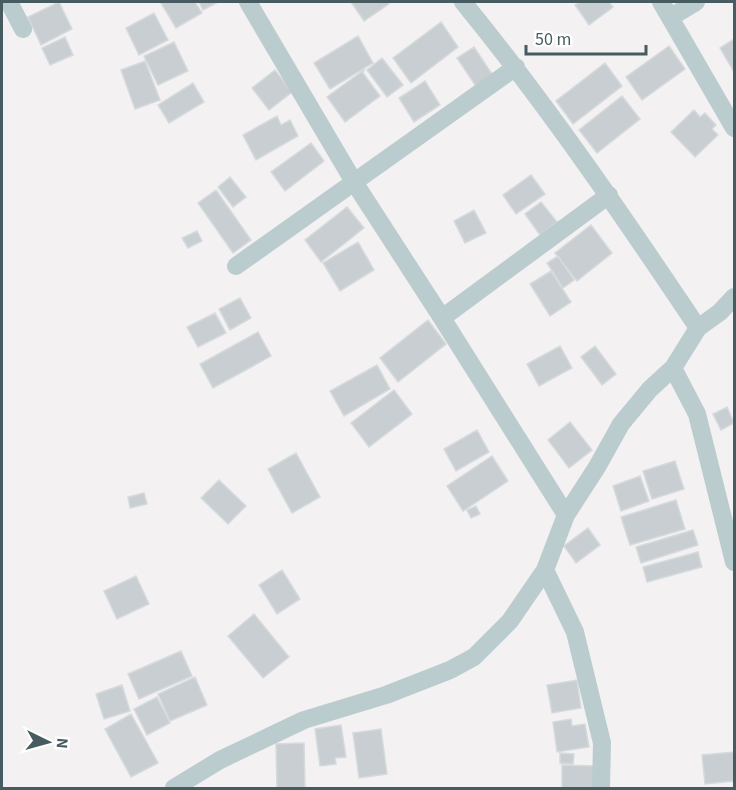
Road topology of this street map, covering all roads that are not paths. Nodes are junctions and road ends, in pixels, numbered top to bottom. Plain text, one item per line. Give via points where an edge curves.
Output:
1 (9, 2) edge
2 (248, 2) edge
3 (463, 2) edge
4 (696, 2) edge
5 (666, 9) edge
6 (24, 29) dead end
7 (516, 67) junction
8 (735, 128) edge
9 (354, 182) junction
10 (609, 195) junction
11 (236, 266) dead end
12 (735, 297) edge
13 (442, 318) junction
14 (698, 328) junction
15 (673, 368) junction
16 (566, 515) junction
17 (731, 532) edge
18 (735, 562) edge
19 (545, 570) junction
20 (174, 789) edge
21 (601, 789) edge

1 - 6 street
2 - 9 street
3 - 7 street
4 - 5 street
5 - 8 street
7 - 9 street
7 - 10 street
9 - 11 street
9 - 13 street
10 - 13 street
10 - 14 street
12 - 14 street
13 - 16 street
14 - 15 street
15 - 16 street via 621,424
15 - 17 street via 698,414
16 - 19 street
17 - 18 street
19 - 20 street via 510,621 474,657 386,695 304,720 220,760
19 - 21 street via 575,632 602,743

